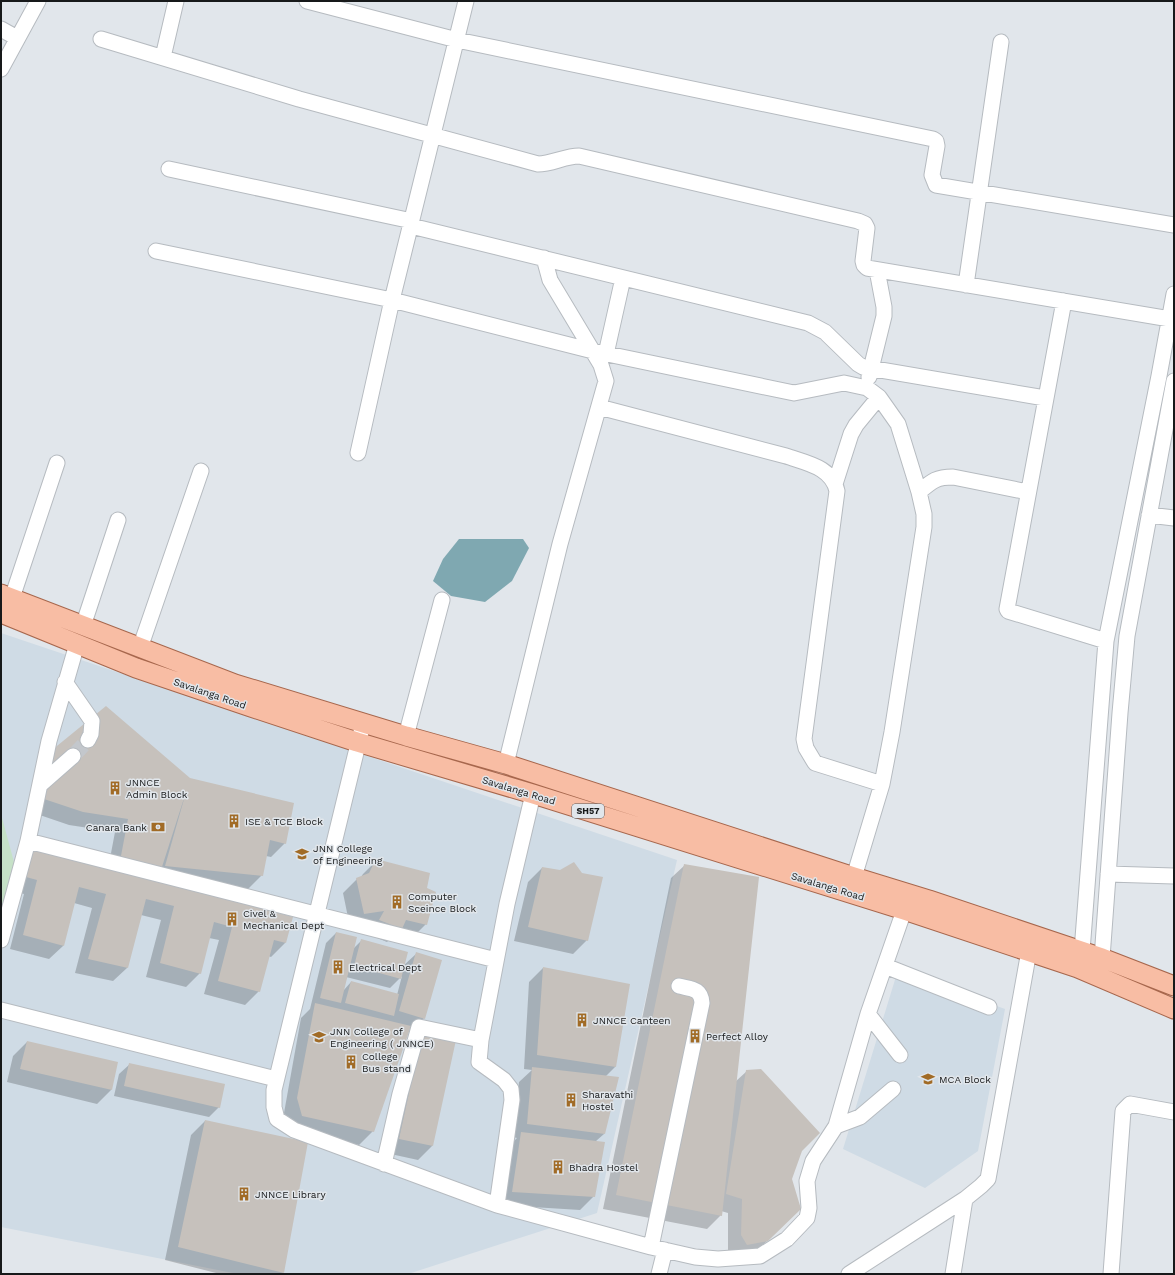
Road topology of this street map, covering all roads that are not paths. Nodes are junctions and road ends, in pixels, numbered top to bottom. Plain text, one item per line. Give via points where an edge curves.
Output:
1 (38, 1) edge
2 (176, 1) edge
3 (307, 1) edge
4 (466, 1) edge
5 (1, 29) edge
6 (17, 38) junction
7 (101, 39) dead end
8 (457, 40) junction
9 (1001, 42) dead end
10 (163, 58) junction
11 (1, 69) edge
12 (434, 135) junction
13 (169, 169) dead end
14 (979, 191) junction
15 (411, 223) junction
16 (1174, 225) edge
17 (156, 251) dead end
18 (544, 258) junction
19 (877, 270) junction
20 (623, 278) junction
21 (966, 285) junction
22 (1174, 294) edge
23 (392, 300) junction
24 (1064, 301) junction
25 (1170, 319) junction
26 (599, 352) junction
27 (870, 368) junction
28 (1174, 381) edge
29 (867, 388) junction
30 (879, 397) junction
31 (1045, 398) junction
32 (599, 407) junction
33 (358, 453) dead end
34 (57, 463) dead end
35 (201, 471) dead end
36 (835, 484) junction
37 (919, 492) junction
38 (1028, 492) junction
39 (1149, 515) junction
40 (1174, 518) edge
41 (118, 520) dead end
42 (7, 596) edge
43 (442, 600) dead end
44 (1, 613) edge
45 (83, 626) junction
46 (1106, 641) junction
47 (77, 644) junction
48 (140, 648) junction
49 (66, 682) junction
50 (364, 723) junction
51 (406, 736) junction
52 (88, 740) tunnel mouth
53 (357, 742) junction
54 (73, 756) tunnel mouth
55 (506, 764) junction
56 (41, 784) junction
57 (882, 784) junction
58 (533, 794) junction
59 (28, 841) junction
60 (1108, 874) junction
61 (1174, 876) edge
62 (854, 878) junction
63 (907, 902) junction
64 (317, 914) junction
65 (1, 940) edge
66 (1029, 951) junction
67 (1102, 958) junction
68 (496, 960) junction
69 (1080, 960) junction
70 (885, 966) junction
71 (1099, 977) junction
72 (679, 986) dead end
73 (1174, 986) edge
74 (989, 1007) dead end
75 (1174, 1009) edge
76 (1, 1010) edge
77 (868, 1014) junction
78 (481, 1040) junction
79 (900, 1055) dead end
80 (276, 1080) junction
81 (893, 1089) dead end
82 (1174, 1112) edge
83 (836, 1126) junction
84 (384, 1164) junction
85 (965, 1199) junction
86 (497, 1204) junction
87 (658, 1248) junction
88 (660, 1274) edge
89 (849, 1274) edge
90 (953, 1274) edge
91 (1111, 1274) edge

1 - 6 street
2 - 10 street
3 - 8 street
4 - 8 street
5 - 6 street
6 - 11 street
7 - 10 street
8 - 12 street
8 - 14 street via 933,139 937,146 932,175 936,185
9 - 14 street
10 - 12 street via 299,99
12 - 15 street
12 - 19 street via 538,164 579,156 858,221 867,228 862,261 867,268
13 - 15 street
14 - 16 street
14 - 21 street
15 - 18 street
15 - 23 street
17 - 23 street
18 - 20 street
18 - 26 street via 550,280
19 - 21 street
19 - 27 street via 884,316
20 - 26 street
20 - 27 street via 808,323 825,332 858,364
21 - 24 street
22 - 25 street
23 - 26 street
23 - 33 street
24 - 25 street
24 - 31 street
25 - 46 street
26 - 29 street via 794,393 844,384
26 - 32 street via 606,381
27 - 29 street
27 - 31 street
28 - 39 street
29 - 30 street
30 - 36 street via 851,434
30 - 37 street via 898,424
31 - 38 street
32 - 36 street via 786,456 824,470
32 - 55 street via 560,544
34 - 42 street
35 - 48 street
36 - 57 street via 837,491 804,739 815,763
37 - 38 street via 934,480 943,477
37 - 57 street via 924,527
38 - 46 street via 1008,611
39 - 40 street
39 - 60 street via 1127,636
41 - 45 street
42 - 45 main road, Savalanga Road / SH57
43 - 51 street
44 - 47 main road, Savalanga Road / SH57
45 - 48 main road, Savalanga Road / SH57
46 - 69 street
47 - 49 street
47 - 53 main road, Savalanga Road / SH57 via 143,670
48 - 50 main road, Savalanga Road / SH57 via 235,684
49 - 52 street via 92,721
49 - 56 street
50 - 51 main road, Savalanga Road / SH57
50 - 53 street
51 - 55 main road, Savalanga Road / SH57
53 - 58 main road, Savalanga Road / SH57
53 - 64 street
54 - 56 street
55 - 62 main road, Savalanga Road / SH57
56 - 59 street
57 - 62 street
58 - 63 main road, Savalanga Road / SH57
58 - 68 street
59 - 64 street
59 - 65 street
60 - 61 street
60 - 67 street
62 - 63 main road, Savalanga Road / SH57
63 - 66 main road, Savalanga Road / SH57
63 - 69 main road, Savalanga Road / SH57
63 - 70 street
64 - 68 street
64 - 80 street
66 - 69 main road, Savalanga Road / SH57
66 - 85 street via 988,1179
67 - 69 main road, Savalanga Road / SH57
67 - 71 street
67 - 73 main road, Savalanga Road / SH57
68 - 78 street
69 - 71 main road, Savalanga Road / SH57
70 - 74 street
70 - 77 street
71 - 75 main road, Savalanga Road / SH57
72 - 87 street via 697,991 702,1003
76 - 80 street
77 - 79 street
77 - 83 street
78 - 84 street via 419,1027
78 - 86 street via 479,1062 504,1080 511,1089 512,1100
80 - 84 street via 276,1119 294,1130
81 - 83 street via 860,1117
82 - 91 street via 1130,1104 1123,1111
83 - 87 street via 813,1160 807,1181 807,1218 787,1239 760,1256 718,1259 695,1257
84 - 86 street
85 - 89 street
85 - 90 street
86 - 87 street
87 - 88 street

